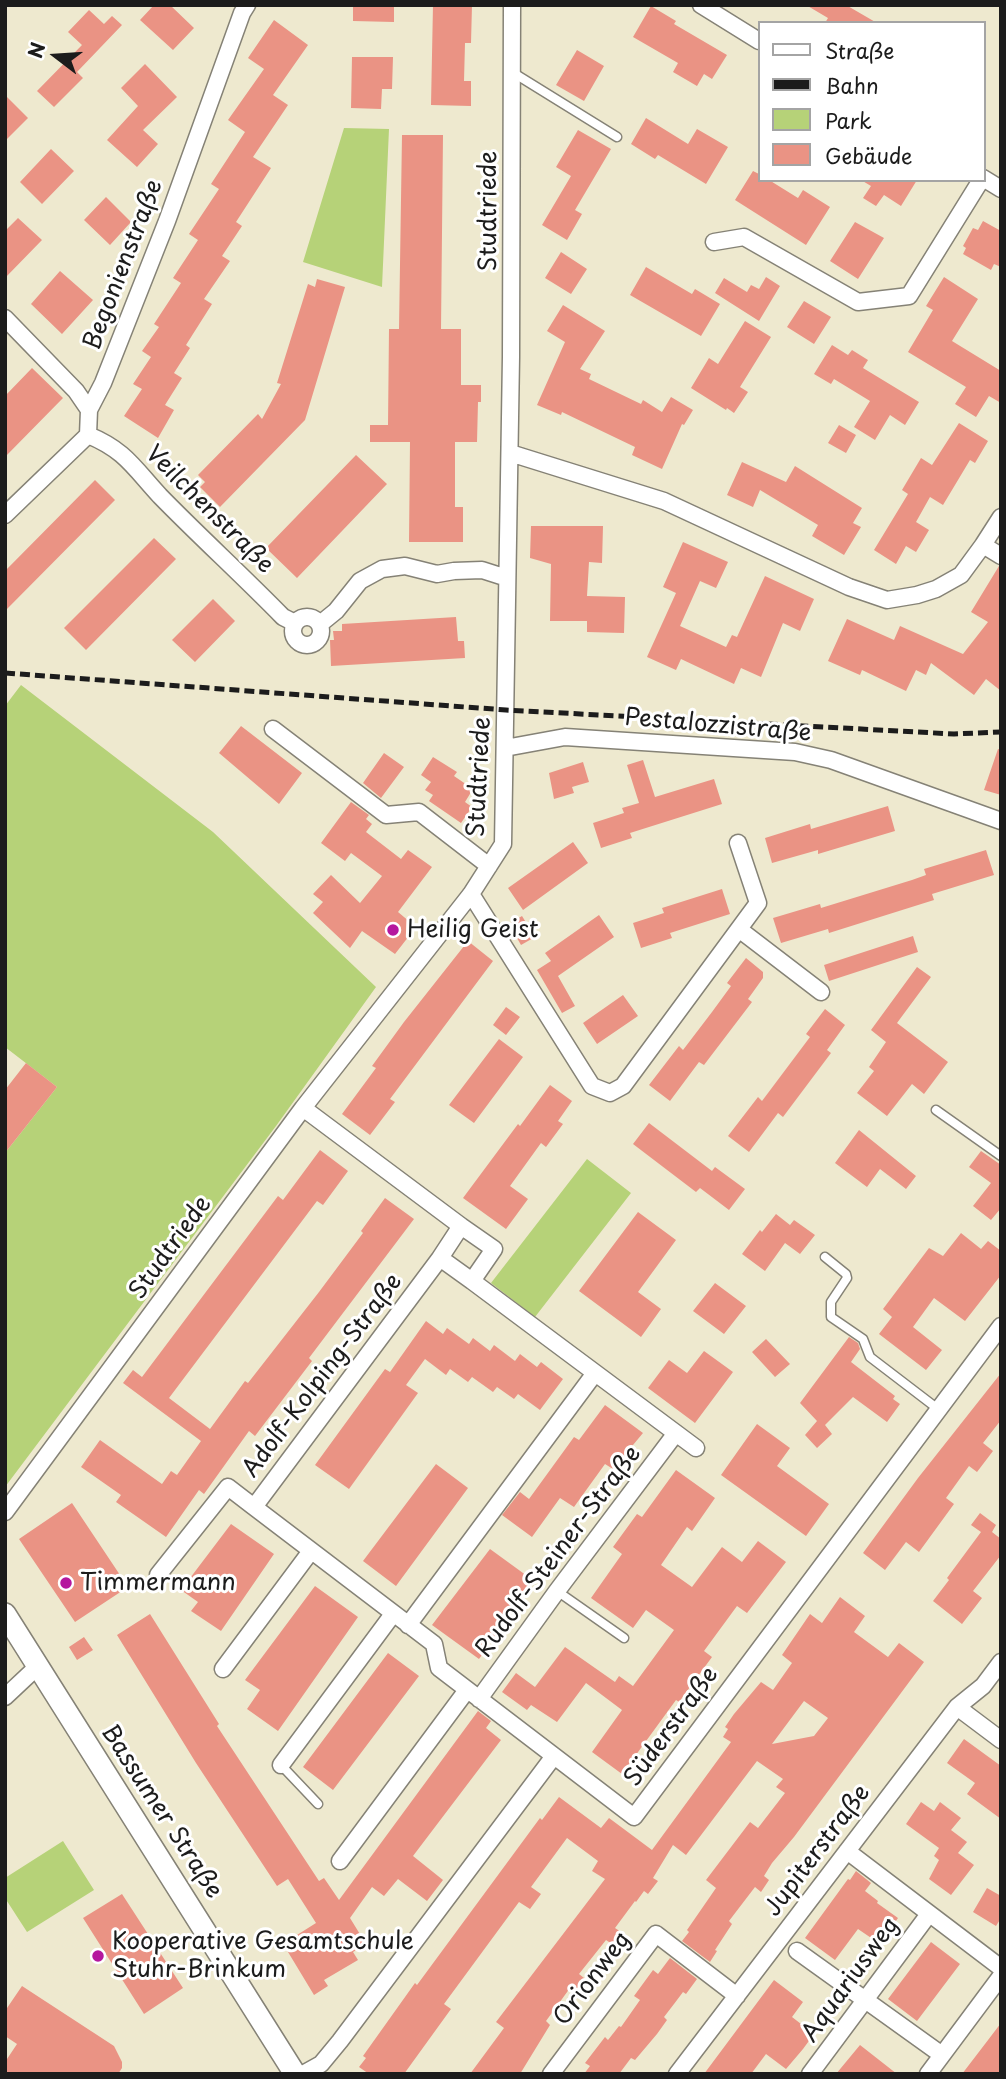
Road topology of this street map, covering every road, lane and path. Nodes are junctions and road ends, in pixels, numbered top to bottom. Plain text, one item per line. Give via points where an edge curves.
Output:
1 (247, 5) edge
2 (512, 5) edge
3 (701, 5) edge
4 (758, 40) edge
5 (512, 72) junction
6 (617, 137) dead end
7 (985, 181) edge
8 (980, 182) edge
9 (1001, 189) edge
10 (714, 242) dead end
11 (5, 318) edge
12 (89, 410) junction
13 (88, 435) junction
14 (510, 453) junction
15 (5, 515) edge
16 (1001, 517) edge
17 (983, 545) junction
18 (1001, 556) edge
19 (507, 578) junction
20 (295, 623) junction
21 (320, 624) junction
22 (274, 729) dead end
23 (505, 748) junction
24 (1001, 821) edge
25 (738, 844) dead end
26 (489, 866) junction
27 (471, 894) junction
28 (740, 930) junction
29 (821, 992) dead end
30 (303, 1108) junction
31 (936, 1110) dead end
32 (1001, 1156) edge
33 (461, 1226) junction
34 (825, 1257) dead end
35 (440, 1258) junction
36 (472, 1281) junction
37 (1001, 1326) edge
38 (595, 1373) junction
39 (938, 1409) junction
40 (676, 1433) junction
41 (696, 1448) dead end
42 (254, 1507) junction
43 (5, 1512) edge
44 (311, 1551) junction
45 (158, 1575) dead end
46 (557, 1591) junction
47 (5, 1614) edge
48 (393, 1614) junction
49 (408, 1625) junction
50 (624, 1638) dead end
51 (1001, 1662) edge
52 (37, 1667) junction
53 (223, 1669) dead end
54 (473, 1694) junction
55 (5, 1696) edge
56 (957, 1707) junction
57 (1001, 1740) edge
58 (554, 1756) junction
59 (281, 1765) joint
60 (318, 1804) dead end
61 (847, 1851) junction
62 (340, 1861) dead end
63 (929, 1914) junction
64 (797, 1951) dead end
65 (1001, 1968) edge
66 (1001, 1976) edge
67 (737, 1996) junction
68 (867, 2000) junction
69 (942, 2055) junction
70 (557, 2071) edge
71 (681, 2072) edge
72 (295, 2074) edge
73 (303, 2074) edge
74 (810, 2074) edge
75 (928, 2074) edge

1 - 12 street, Begonienstraße via 167,221
2 - 5 street, Studtriede
3 - 4 street
5 - 6 lane
5 - 14 street, Studtriede
7 - 9 street
8 - 10 street via 909,296 858,302 744,237
11 - 12 street
12 - 13 street, Begonienstraße
13 - 15 street
13 - 20 street, Veilchenstraße via 108,443 131,462 283,617
14 - 17 street via 664,501 849,587 887,600 949,583 961,575
14 - 19 street, Studtriede
16 - 17 street
17 - 18 street
19 - 21 street, Veilchenstraße via 482,570 437,574 405,566 382,569 360,581
19 - 23 street, Studtriede
20 - 21 street via 312,617
20 - 21 street, Veilchenstraße via 292,633 306,646 316,642
22 - 26 street via 386,815 419,812
23 - 24 street, Pestalozzistraße via 565,737 795,752 843,764
23 - 26 street, Studtriede via 503,844
25 - 28 street via 758,903
26 - 27 street, Studtriede
27 - 28 street via 592,1086 610,1093 623,1086
27 - 30 street, Studtriede
28 - 29 street
30 - 33 street
30 - 43 street, Studtriede
31 - 32 lane
33 - 35 street, Adolf-Kolping-Straße
33 - 36 street via 494,1249
34 - 39 lane via 847,1278 831,1302 831,1317 863,1339 870,1357
35 - 36 street
35 - 42 street, Adolf-Kolping-Straße
36 - 38 street
37 - 39 street, Süderstraße
38 - 40 street
38 - 49 street
39 - 58 street, Süderstraße via 634,1817
40 - 41 street
40 - 46 street, Rudolf-Steiner-Straße
42 - 44 street
42 - 45 street, Adolf-Kolping-Straße via 228,1487
44 - 48 street
44 - 53 street
46 - 50 lane
46 - 54 street, Rudolf-Steiner-Straße
47 - 52 street, Bassumer Straße
48 - 49 street
48 - 59 street
49 - 54 street via 434,1644 439,1668
51 - 56 street, Jupiterstraße via 983,1686
52 - 55 street
52 - 72 street, Bassumer Straße
54 - 58 street
54 - 62 street, Rudolf-Steiner-Straße
56 - 57 street
56 - 61 street, Jupiterstraße
58 - 73 street via 340,2041 321,2064
59 - 60 lane
61 - 63 street
61 - 67 street, Jupiterstraße
63 - 65 street
63 - 68 street, Aquariusweg
64 - 68 street
66 - 69 street
67 - 70 street, Orionweg via 656,1934
67 - 71 street, Jupiterstraße
68 - 69 street
68 - 74 street, Aquariusweg
69 - 75 street

